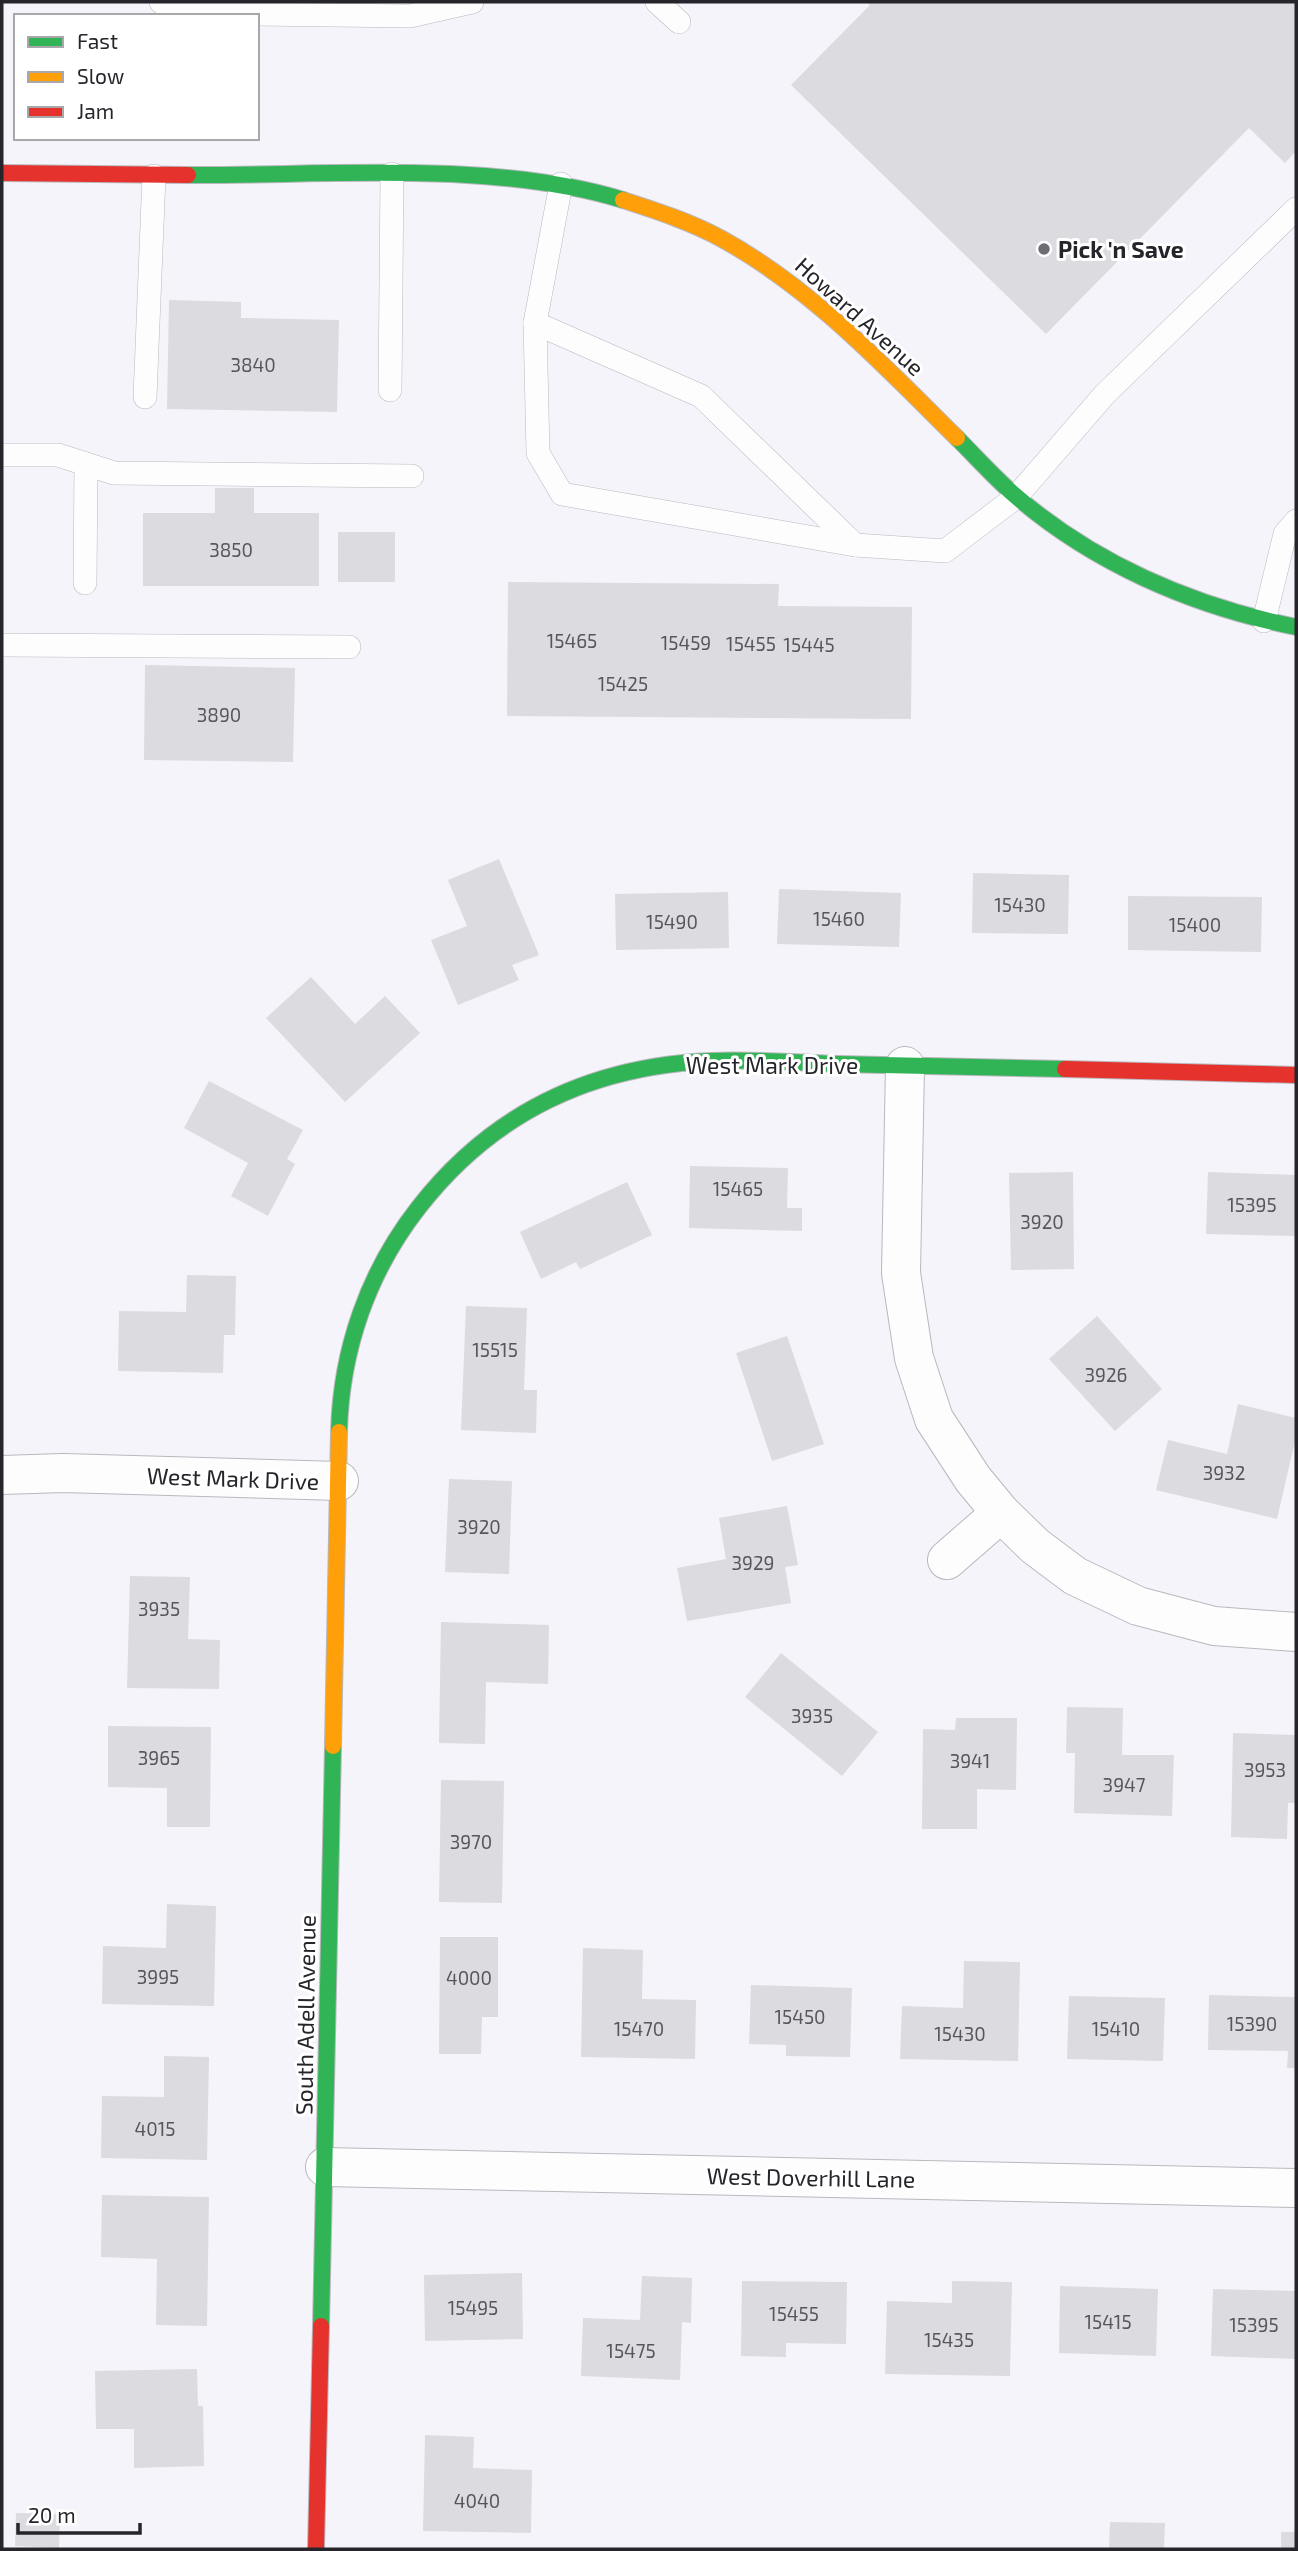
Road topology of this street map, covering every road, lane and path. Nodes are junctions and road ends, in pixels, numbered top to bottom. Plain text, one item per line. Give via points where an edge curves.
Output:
1 (161, 2) edge
2 (472, 2) edge
3 (657, 2) edge
4 (253, 14) edge
5 (259, 14) edge
6 (679, 22) dead end
7 (2, 173) edge
8 (392, 174) junction
9 (153, 176) junction
10 (561, 184) junction
11 (1296, 209) edge
12 (535, 323) junction
13 (390, 390) dead end
14 (145, 397) dead end
15 (2, 455) edge
16 (86, 464) junction
17 (412, 476) dead end
18 (1016, 497) junction
19 (1296, 521) edge
20 (855, 545) junction
21 (85, 583) dead end
22 (1264, 621) junction
23 (1296, 627) edge
24 (2, 645) edge
25 (349, 647) dead end
26 (905, 1066) junction
27 (1296, 1075) edge
28 (2, 1475) edge
29 (339, 1481) junction
30 (1001, 1513) junction
31 (947, 1560) dead end
32 (1296, 1632) edge
33 (325, 2167) junction
34 (1296, 2188) edge
35 (316, 2549) edge

1 - 4 lane via 174,13
2 - 5 lane via 410,16
3 - 6 lane
7 - 9 street, Howard Avenue
8 - 9 street, Howard Avenue
8 - 10 street, Howard Avenue via 508,177
8 - 13 lane
9 - 14 lane
10 - 12 lane
10 - 18 street, Howard Avenue via 662,213 719,237 785,277 839,322
11 - 18 lane via 1105,394
12 - 20 lane via 701,396
12 - 20 lane via 538,453 562,494
15 - 16 lane via 58,455
16 - 17 lane via 114,473
16 - 21 lane
18 - 20 lane via 945,551
18 - 22 street, Howard Avenue via 1130,573 1179,595
19 - 22 lane via 1285,534
22 - 23 street, Howard Avenue
24 - 25 lane
26 - 27 street, West Mark Drive
26 - 29 street, West Mark Drive via 712,1061 658,1065 615,1074 547,1099 487,1135 435,1185 396,1238 367,1292 343,1374
26 - 30 street via 901,1273 914,1358 934,1419
28 - 29 street, West Mark Drive
29 - 33 street, South Adell Avenue
30 - 31 street
30 - 32 street via 1076,1576 1138,1606 1214,1626
33 - 34 street, West Doverhill Lane
33 - 35 street, South Adell Avenue

